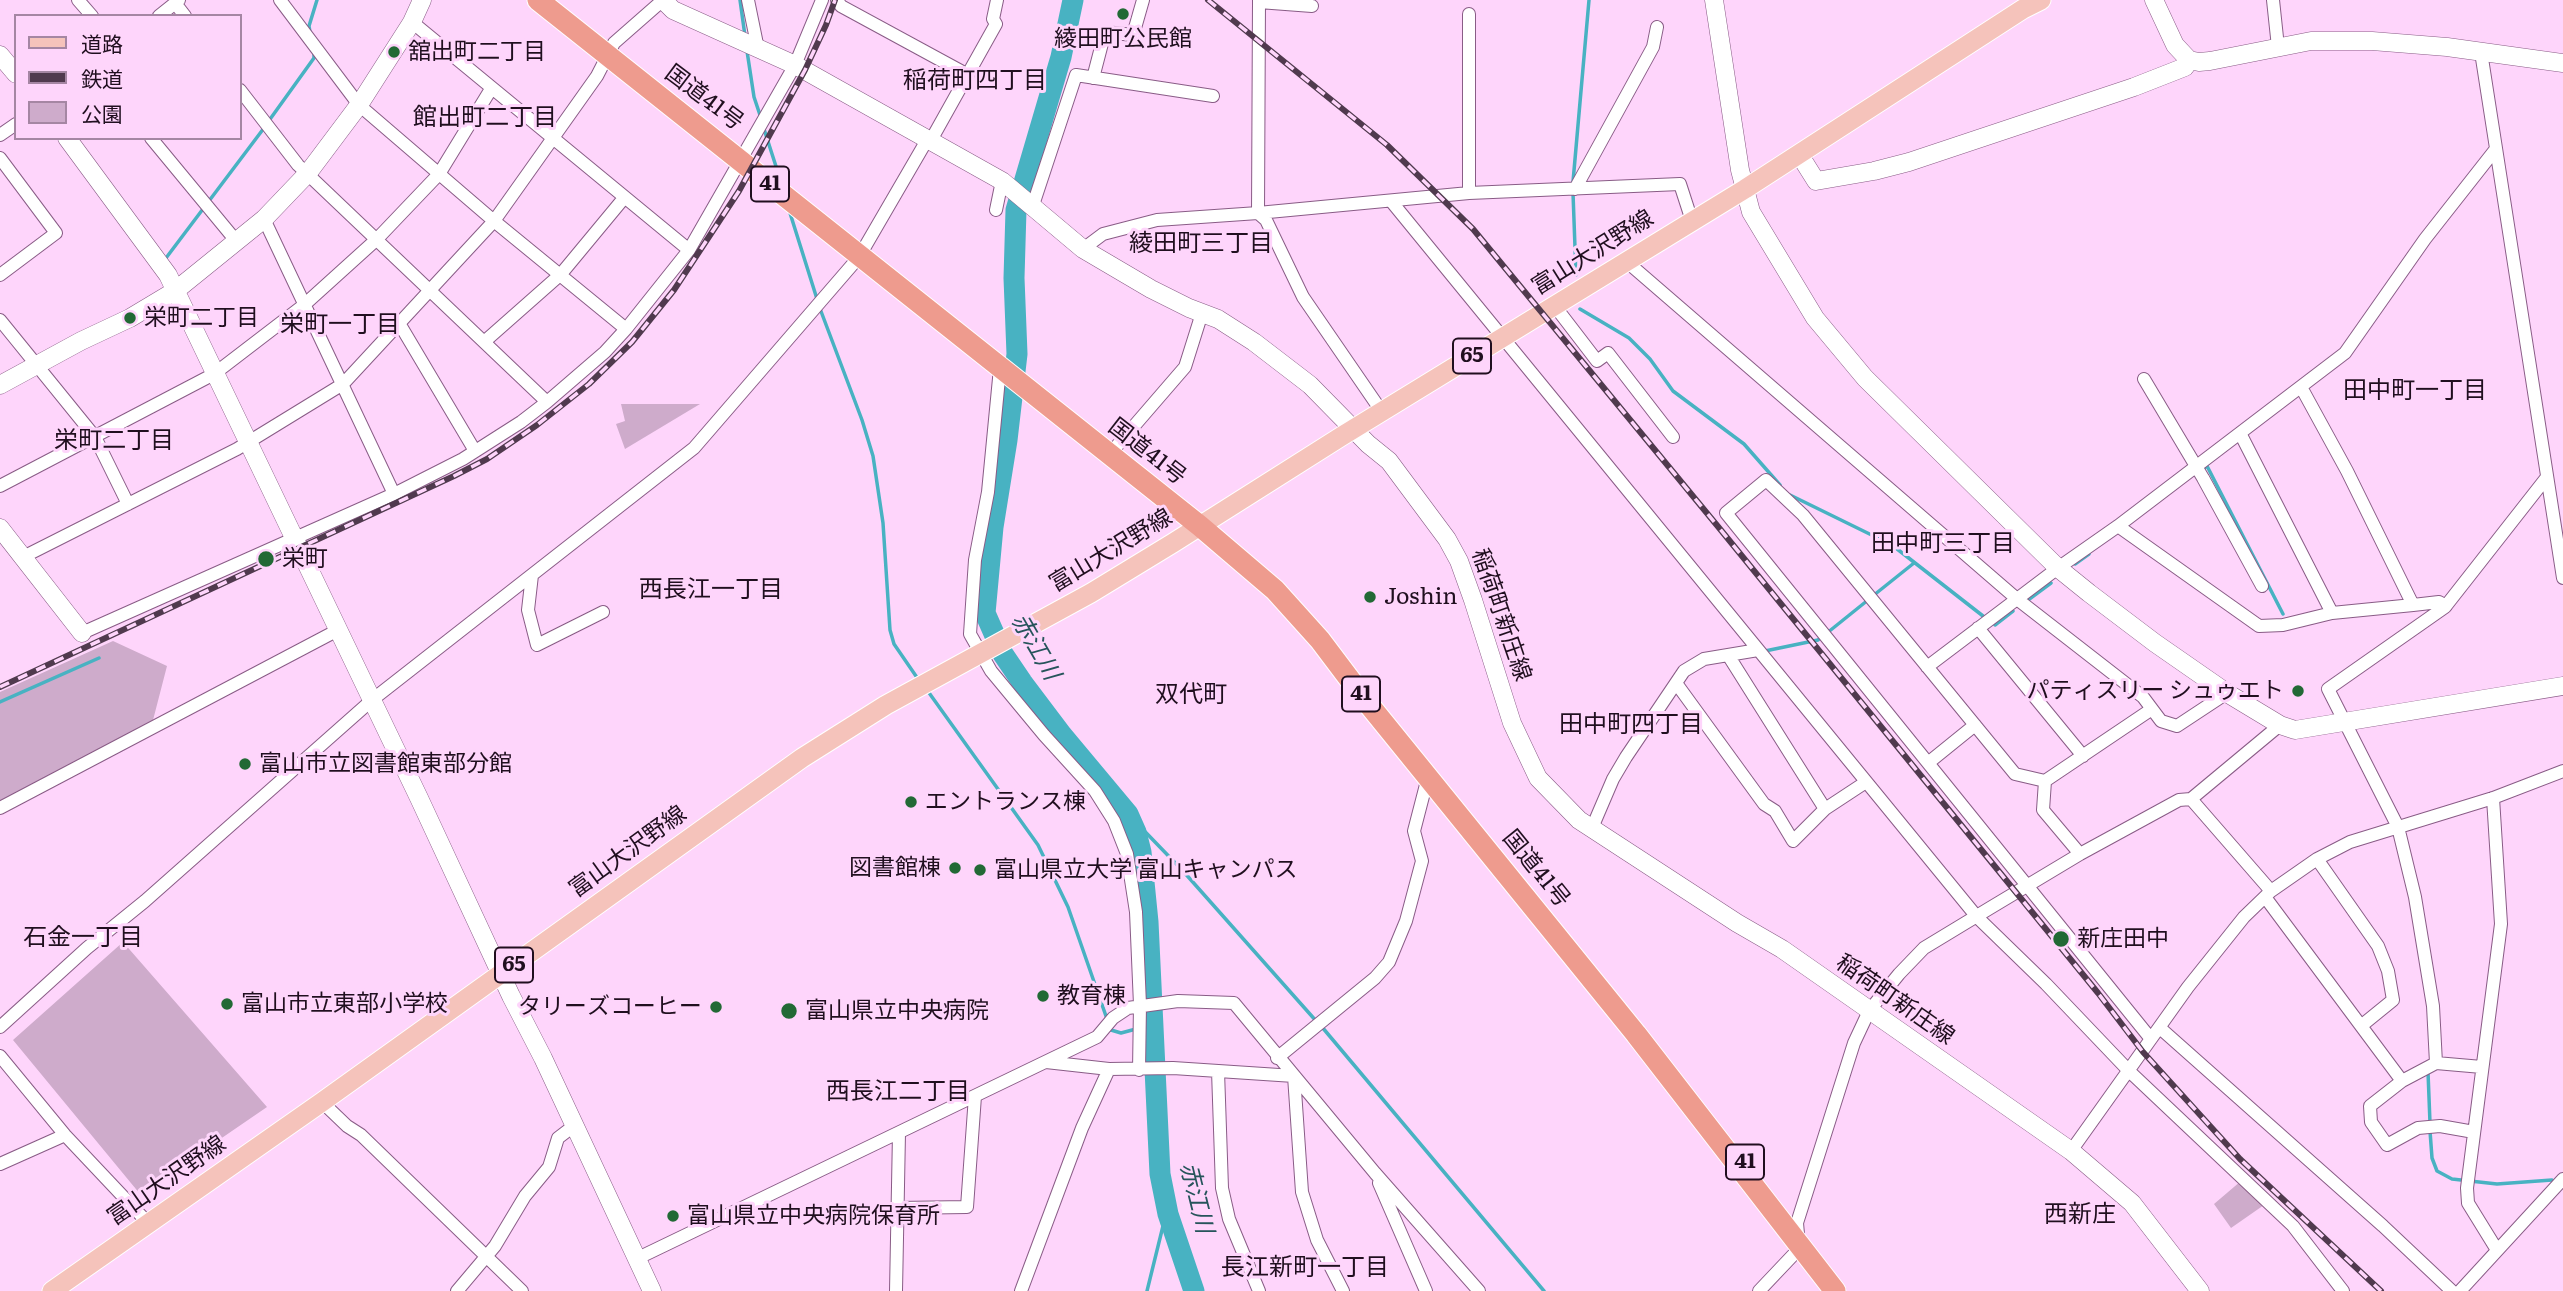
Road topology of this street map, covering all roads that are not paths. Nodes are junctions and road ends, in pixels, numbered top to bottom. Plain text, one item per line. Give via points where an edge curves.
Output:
1 (78, 0) edge
2 (280, 0) edge
3 (422, 0) edge
4 (538, 0) edge
5 (663, 0) edge
6 (748, 0) edge
7 (822, 0) edge
8 (837, 0) edge
9 (997, 0) edge
10 (1143, 0) edge
11 (1714, 0) edge
12 (2041, 0) edge
13 (2154, 0) edge
14 (2273, 0) edge
15 (177, 1) edge
16 (1259, 1) edge
17 (1312, 6) dead end
18 (90, 14) edge
19 (161, 14) edge
20 (1469, 14) dead end
21 (412, 22) junction
22 (1657, 27) dead end
23 (2278, 47) junction
24 (758, 49) junction
25 (2481, 52) junction
26 (0, 55) edge
27 (606, 56) junction
28 (2189, 60) junction
29 (2563, 63) edge
30 (795, 65) junction
31 (14, 72) edge
32 (968, 75) junction
33 (1093, 78) junction
34 (491, 89) junction
35 (242, 93) edge
36 (1213, 96) dead end
37 (359, 105) junction
38 (553, 139) junction
39 (68, 140) edge
40 (153, 140) edge
41 (929, 141) junction
42 (2496, 150) junction
43 (1799, 154) junction
44 (0, 158) edge
45 (742, 160) junction
46 (308, 173) junction
47 (439, 174) junction
48 (1002, 181) junction
49 (1575, 189) junction
50 (1745, 189) junction
51 (1469, 193) junction
52 (624, 198) junction
53 (1391, 201) junction
54 (1032, 208) junction
55 (996, 210) dead end
56 (1258, 213) junction
57 (264, 219) junction
58 (494, 221) junction
59 (1692, 221) junction
60 (376, 239) junction
61 (237, 242) junction
62 (1083, 249) junction
63 (689, 250) junction
64 (859, 257) junction
65 (1626, 261) junction
66 (561, 274) junction
67 (0, 275) edge
68 (430, 290) junction
69 (175, 291) junction
70 (304, 305) junction
71 (1554, 305) junction
72 (1202, 313) junction
73 (0, 320) edge
74 (400, 323) junction
75 (626, 329) junction
76 (1502, 338) junction
77 (484, 342) junction
78 (37, 365) junction
79 (1001, 369) junction
80 (214, 374) junction
81 (2144, 379) dead end
82 (343, 384) junction
83 (0, 385) edge
84 (2301, 387) junction
85 (547, 402) junction
86 (1382, 412) junction
87 (1353, 429) junction
88 (2240, 433) junction
89 (95, 437) junction
90 (1674, 437) dead end
91 (247, 442) junction
92 (475, 451) junction
93 (1109, 455) junction
94 (2196, 467) junction
95 (2547, 477) junction
96 (0, 486) edge
97 (394, 494) junction
98 (128, 504) junction
99 (1200, 526) junction
100 (2118, 526) junction
101 (0, 528) edge
102 (294, 538) junction
103 (23, 557) junction
104 (2058, 568) junction
105 (532, 575) junction
106 (2563, 578) edge
107 (2262, 586) dead end
108 (2017, 599) junction
109 (2413, 605) junction
110 (2446, 606) junction
111 (603, 612) dead end
112 (2332, 613) junction
113 (1978, 628) junction
114 (338, 630) junction
115 (82, 633) joint
116 (1758, 650) junction
117 (982, 651) junction
118 (1728, 655) junction
119 (1927, 667) junction
120 (1676, 683) junction
121 (2563, 686) edge
122 (2227, 693) junction
123 (372, 700) junction
124 (2152, 709) junction
125 (2344, 722) junction
126 (1975, 725) junction
127 (2280, 725) junction
128 (2083, 755) junction
129 (1928, 763) junction
130 (2563, 771) edge
131 (1428, 777) junction
132 (2045, 781) junction
133 (1867, 782) junction
134 (2493, 798) junction
135 (2191, 799) junction
136 (0, 808) edge
137 (1825, 808) junction
138 (2398, 827) junction
139 (1592, 828) junction
140 (2080, 854) junction
141 (2317, 859) junction
142 (2028, 886) junction
143 (2268, 894) junction
144 (1977, 917) junction
145 (501, 974) junction
146 (1140, 1005) junction
147 (1869, 1011) junction
148 (1, 1026) edge
149 (2361, 1026) junction
150 (2160, 1028) junction
151 (1636, 1034) junction
152 (2151, 1040) junction
153 (0, 1056) edge
154 (1277, 1058) junction
155 (1046, 1062) junction
156 (2436, 1063) junction
157 (2482, 1067) junction
158 (1109, 1069) junction
159 (1139, 1070) junction
160 (1218, 1071) junction
161 (2129, 1071) junction
162 (1294, 1076) junction
163 (2402, 1081) junction
164 (975, 1097) junction
165 (322, 1102) junction
166 (575, 1125) junction
167 (2474, 1132) junction
168 (899, 1133) junction
169 (65, 1135) junction
170 (2071, 1151) junction
171 (0, 1164) edge
172 (1375, 1173) junction
173 (2563, 1179) edge
174 (897, 1208) junction
175 (1797, 1223) junction
176 (149, 1224) junction
177 (1799, 1245) junction
178 (2497, 1250) junction
179 (486, 1258) junction
180 (636, 1259) junction
181 (52, 1291) edge
182 (457, 1291) edge
183 (522, 1291) edge
184 (652, 1291) edge
185 (896, 1291) edge
186 (1021, 1291) edge
187 (1259, 1291) edge
188 (1343, 1291) edge
189 (1426, 1291) edge
190 (1479, 1291) edge
191 (1759, 1291) edge
192 (1835, 1291) edge
193 (1852, 1291) edge
194 (2200, 1291) edge
195 (2343, 1291) edge
196 (2452, 1291) edge
197 (2460, 1291) edge

1 - 18 street
2 - 37 street
3 - 21 street
4 - 27 highway, 国道41号 / 41
5 - 24 street, 稲荷町新庄線 via 673,10
5 - 27 street via 614,43
6 - 24 street
7 - 30 street
8 - 32 street
9 - 32 street via 996,24
10 - 33 street via 1133,35 1105,32
11 - 50 street
12 - 43 main road, 富山大沢野線 / 65
13 - 28 street via 2175,45
14 - 23 street
15 - 19 street
16 - 17 street
16 - 56 street
20 - 51 street
21 - 34 street
21 - 37 street
22 - 49 street via 1653,47
23 - 25 street via 2311,41 2372,41
23 - 28 street via 2210,61
24 - 30 street, 稲荷町新庄線
25 - 29 street
25 - 42 street
26 - 31 street
27 - 38 street
27 - 45 highway, 国道41号 / 41
28 - 43 street via 2185,67 2134,87 1874,171 1816,181
30 - 41 street, 稲荷町新庄線
30 - 45 street
32 - 41 street
33 - 36 street
33 - 54 street via 1076,75
34 - 38 street
34 - 47 street
35 - 46 street via 286,152
37 - 46 street
37 - 47 street
38 - 52 street
38 - 58 street
39 - 69 street
40 - 61 street
41 - 48 street, 稲荷町新庄線
41 - 64 street
42 - 84 street via 2425,239 2346,353
42 - 95 street
43 - 50 main road, 富山大沢野線 / 65
44 - 67 street via 56,233
45 - 63 street
45 - 64 highway, 国道41号 / 41
46 - 57 street
46 - 60 street
47 - 58 street
47 - 60 street
48 - 54 street, 稲荷町新庄線
48 - 55 street
49 - 51 street
49 - 59 street via 1680,184
50 - 59 main road, 富山大沢野線 / 65
50 - 104 street via 1751,212 1841,353
51 - 53 street
52 - 63 street
52 - 66 street
53 - 56 street
53 - 76 street
54 - 62 street, 稲荷町新庄線
56 - 62 street via 1157,220 1103,234
56 - 86 street via 1266,220 1303,298
57 - 61 street
57 - 70 street
58 - 66 street
58 - 68 street
59 - 65 main road, 富山大沢野線 / 65
60 - 68 street
60 - 70 street
61 - 69 street
62 - 72 street, 稲荷町新庄線
63 - 75 street
64 - 79 highway, 国道41号 / 41
64 - 105 street via 694,448
65 - 71 main road, 富山大沢野線 / 65
65 - 108 street
66 - 75 street
66 - 77 street
68 - 74 street
68 - 77 street
69 - 78 street
69 - 80 street
70 - 80 street
70 - 82 street
71 - 76 main road, 富山大沢野線 / 65
71 - 90 street via 1597,361 1608,353
72 - 87 street, 稲荷町新庄線 via 1254,342 1310,385
72 - 93 street via 1185,367
73 - 78 street
74 - 82 street
74 - 92 street
75 - 85 street
76 - 86 main road, 富山大沢野線 / 65
76 - 116 street
77 - 85 street
78 - 83 street
78 - 89 street
79 - 93 highway, 国道41号 / 41
79 - 117 street via 988,492 975,560 971,634
80 - 89 street
80 - 91 street
81 - 94 street
82 - 91 street
82 - 97 street
84 - 88 street
84 - 109 street
85 - 92 street
86 - 87 main road, 富山大沢野線 / 65
87 - 99 main road, 富山大沢野線 / 65
87 - 139 street, 稲荷町新庄線 via 1388,461 1447,539 1473,600 1512,723 1538,778
88 - 94 street
88 - 112 street
89 - 96 street
89 - 98 street
91 - 98 street
91 - 102 street
92 - 97 street
93 - 99 highway, 国道41号 / 41
94 - 100 street
94 - 107 street
95 - 106 street
95 - 110 street
97 - 102 street
98 - 103 street
99 - 117 main road, 富山大沢野線 / 65 via 1091,593
99 - 131 highway, 国道41号 / 41 via 1284,600
100 - 104 street
100 - 112 street via 2259,626
101 - 103 street
102 - 114 street
102 - 115 street
103 - 115 street
104 - 108 street
104 - 122 street
105 - 111 street via 528,610 537,645
105 - 123 street
108 - 113 street
108 - 124 street via 2143,697
109 - 110 street
109 - 112 street
110 - 125 street via 2328,689
113 - 119 street
113 - 128 street
114 - 123 street
114 - 136 street
116 - 118 street
116 - 133 street
117 - 145 main road, 富山大沢野線 / 65 via 802,758
117 - 146 street via 991,671 1094,791 1114,821 1127,854 1133,889
118 - 120 street via 1704,659 1684,671
118 - 137 street
119 - 126 street
119 - 129 street via 1803,515 1766,480 1726,513
120 - 137 street via 1793,841
120 - 139 street via 1620,768
121 - 125 street
122 - 124 street via 2177,726 2161,721
122 - 127 street
123 - 145 street
123 - 148 street
124 - 128 street
125 - 127 street via 2295,730
125 - 138 street
126 - 129 street
126 - 132 street via 2015,774
127 - 135 street
128 - 132 street
129 - 142 street
130 - 134 street
131 - 151 highway, 国道41号 / 41
131 - 154 street via 1414,831 1422,861 1389,962 1376,978
132 - 140 street via 2043,810
133 - 137 street
133 - 144 street
134 - 138 street
134 - 157 street via 2501,924
135 - 140 street via 2179,800
135 - 143 street
138 - 141 street via 2350,842
138 - 156 street via 2433,1006
139 - 147 street, 稲荷町新庄線 via 1782,949
140 - 142 street
141 - 143 street
141 - 149 street via 2378,946 2388,971 2393,1000
142 - 144 street
142 - 152 street
143 - 149 street
143 - 150 street via 2216,951
144 - 147 street via 1924,948
144 - 161 street
145 - 165 main road, 富山大沢野線 / 65
145 - 166 street
146 - 154 street via 1234,1003
146 - 155 street via 1113,1018 1097,1037
146 - 159 street
147 - 170 street, 稲荷町新庄線
147 - 175 street via 1854,1044
149 - 163 street
150 - 152 street
150 - 196 street
151 - 175 highway, 国道41号 / 41
151 - 177 highway, 国道41号 / 41
152 - 161 street
153 - 169 street
154 - 162 street
155 - 158 street
155 - 164 street
156 - 157 street
156 - 163 street
157 - 167 street
158 - 159 street
158 - 186 street
159 - 160 street
160 - 162 street
160 - 187 street via 1222,1188 1229,1219
161 - 170 street
161 - 195 street via 2293,1226
162 - 172 street
162 - 188 street via 1302,1192 1317,1240
163 - 167 street via 2370,1106 2371,1122 2388,1145 2418,1128 2440,1126
164 - 168 street
164 - 174 street via 967,1207
165 - 176 main road, 富山大沢野線 / 65
165 - 179 street
166 - 179 street via 558,1138 549,1167
166 - 180 street
167 - 178 street via 2468,1203
168 - 174 street
168 - 180 street
169 - 171 street
169 - 176 street
170 - 194 street, 稲荷町新庄線 via 2132,1203
172 - 189 street
172 - 190 street
173 - 178 street
174 - 185 street
175 - 177 street
175 - 193 highway, 国道41号 / 41
176 - 181 main road, 富山大沢野線 / 65
177 - 191 street
177 - 192 highway, 国道41号 / 41
178 - 197 street
179 - 182 street
179 - 183 street
180 - 184 street

